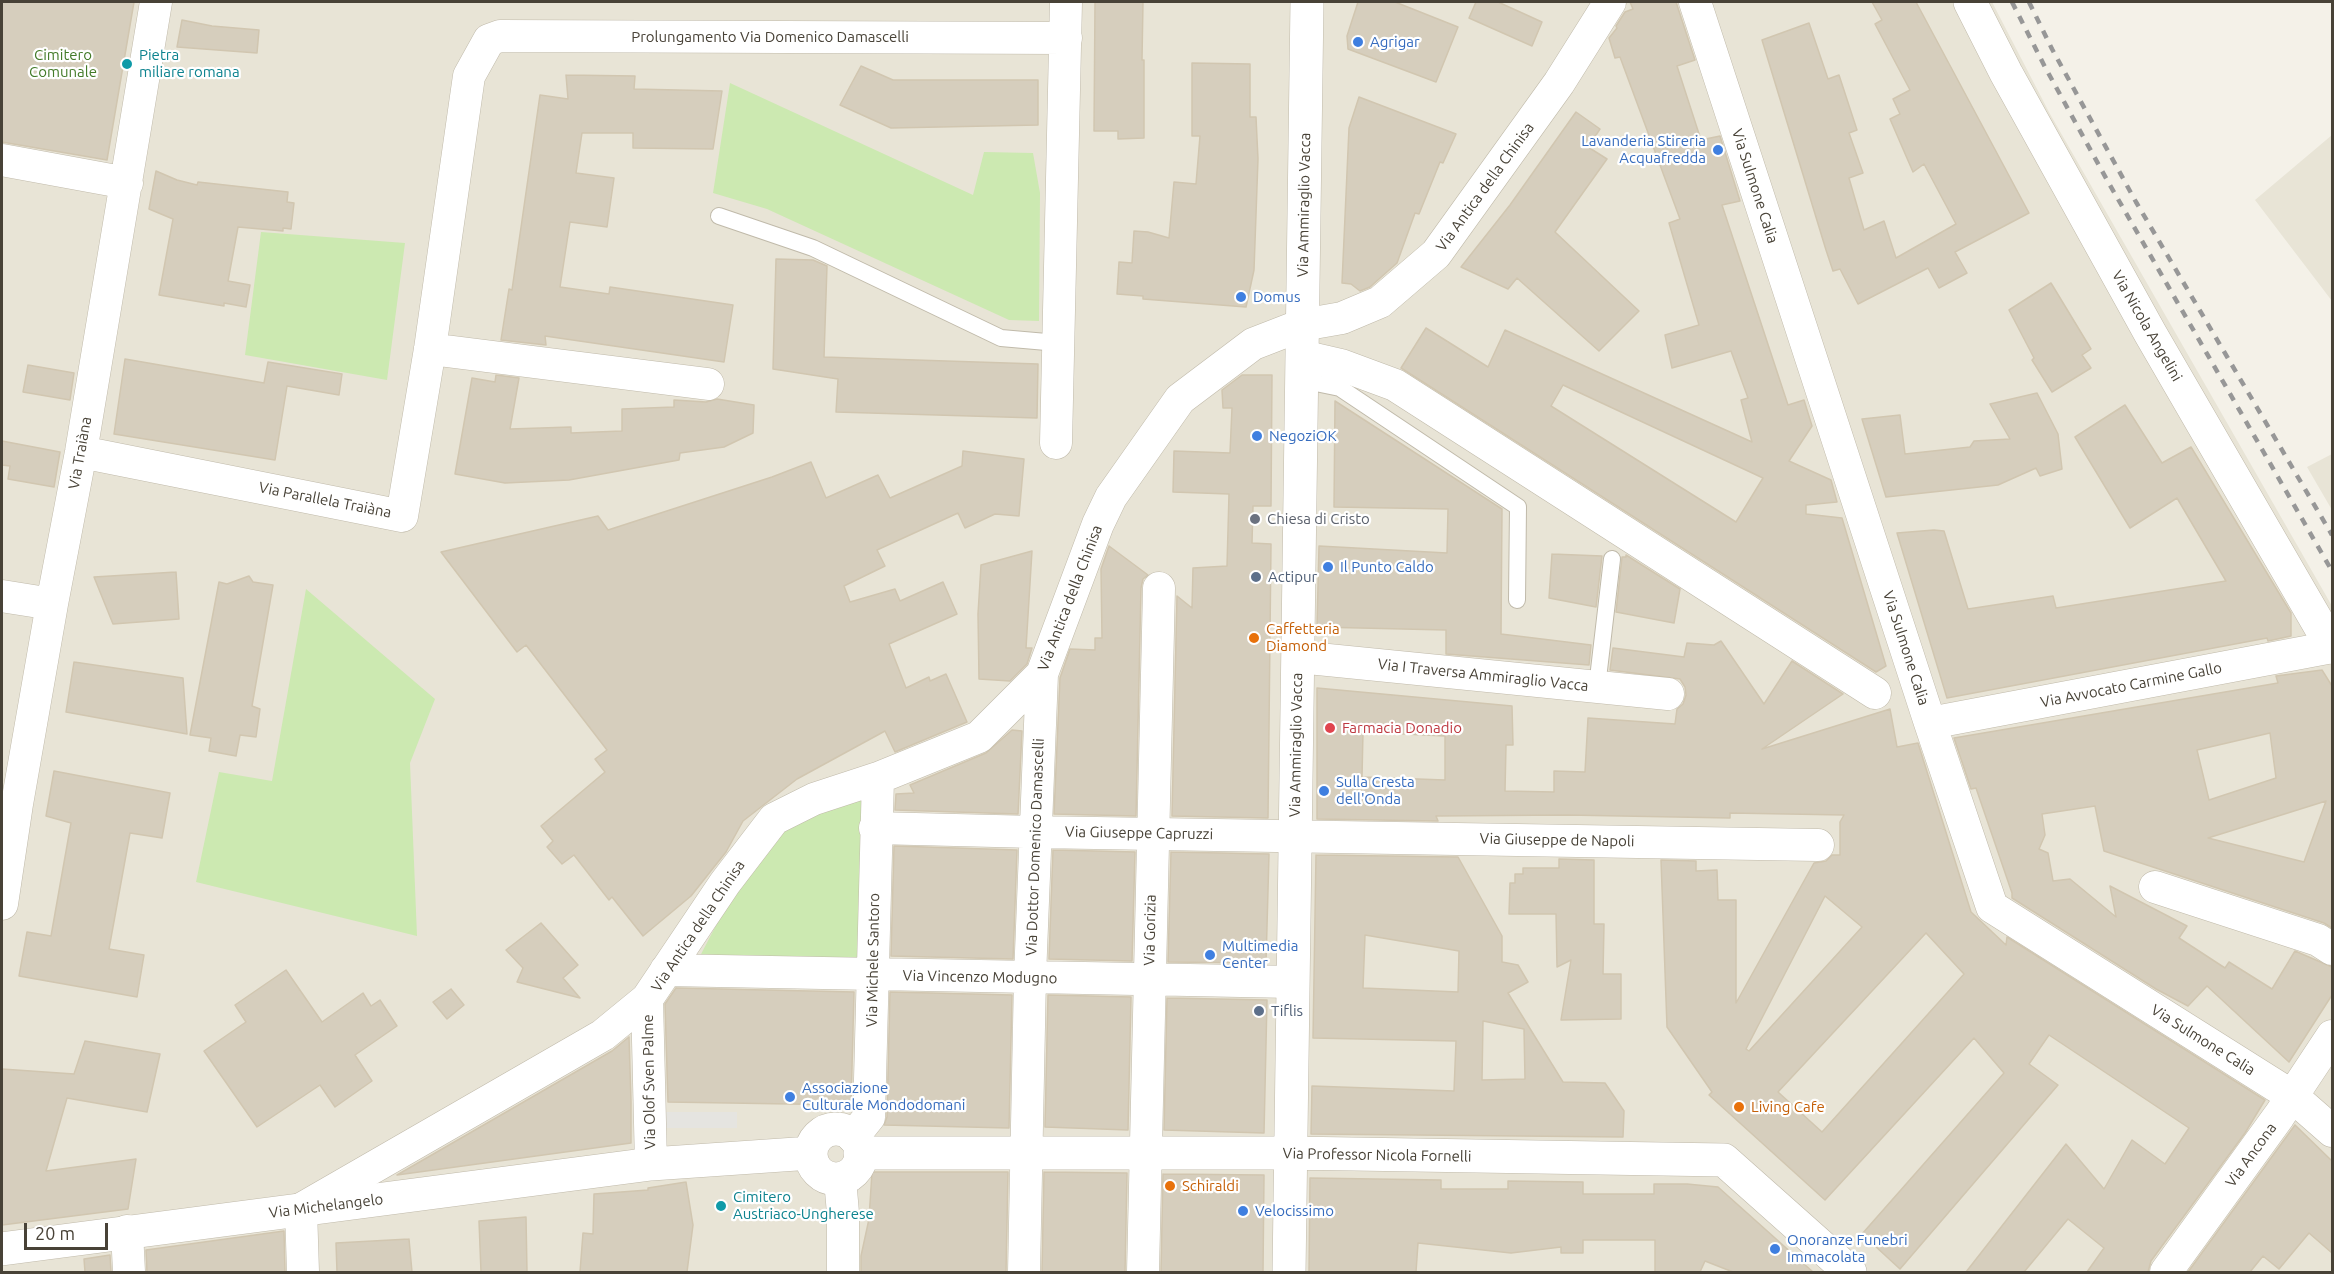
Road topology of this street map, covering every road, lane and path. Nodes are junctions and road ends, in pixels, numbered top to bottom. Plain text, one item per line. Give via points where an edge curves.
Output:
1 (156, 2) edge
2 (1066, 2) edge
3 (1307, 2) edge
4 (1611, 2) edge
5 (1970, 2) edge
6 (1702, 5) edge
7 (1066, 38) junction
8 (483, 52) joint
9 (2, 160) edge
10 (127, 183) junction
11 (719, 216) dead end
12 (1058, 343) junction
13 (430, 349) junction
14 (1302, 354) junction
15 (708, 384) dead end
16 (1056, 443) dead end
17 (81, 452) junction
18 (1612, 559) dead end
19 (1159, 588) dead end
20 (2, 596) edge
21 (1517, 600) dead end
22 (52, 604) junction
23 (2332, 647) edge
24 (1298, 657) junction
25 (1042, 674) junction
26 (1597, 687) junction
27 (1875, 693) dead end
28 (1668, 694) dead end
29 (1930, 723) junction
30 (878, 778) junction
31 (9, 803) edge
32 (875, 828) junction
33 (1035, 832) junction
34 (1152, 833) junction
35 (1295, 835) junction
36 (1818, 845) dead end
37 (2155, 888) dead end
38 (2, 904) edge
39 (2332, 949) edge
40 (666, 970) junction
41 (872, 976) junction
42 (1030, 977) junction
43 (1149, 981) junction
44 (1293, 982) junction
45 (647, 999) junction
46 (2332, 1036) edge
47 (2292, 1096) junction
48 (2332, 1131) edge
49 (857, 1145) junction
50 (1025, 1152) junction
51 (1146, 1153) junction
52 (1291, 1153) junction
53 (811, 1154) junction
54 (651, 1164) junction
55 (840, 1179) junction
56 (301, 1209) junction
57 (127, 1231) junction
58 (2, 1249) edge
59 (129, 1272) edge
60 (303, 1272) edge
61 (843, 1272) edge
62 (1023, 1272) edge
63 (1143, 1272) edge
64 (1289, 1272) edge
65 (1850, 1272) edge
66 (2166, 1272) edge

1 - 10 street, Via Traiàna
2 - 7 street
3 - 14 street, Via Ammiraglio Vacca
4 - 14 street, Via Antica della Chinisa via 1559,83 1436,254 1380,302 1342,318
5 - 23 street, Via Nicola Angelini via 2150,333
6 - 29 street, Via Sulmone Calia
7 - 8 street, Prolungamento Via Domenico Damascelli via 500,36 489,40
7 - 12 street
8 - 13 street, Via Parallela Traiàna via 469,76
9 - 10 street
10 - 17 street, Via Traiàna
11 - 12 lane via 813,248 1001,338
12 - 16 street
13 - 15 street
13 - 17 street, Via Parallela Traiàna via 402,516
14 - 21 lane via 1340,388 1518,507
14 - 24 street, Via Ammiraglio Vacca
14 - 25 street, Via Antica della Chinisa via 1253,344 1180,399 1111,497
14 - 27 street via 1395,386
17 - 22 street, Via Traiàna
18 - 26 lane
19 - 34 street, Via Gorizia
20 - 22 street
22 - 31 street, Via Traiàna
23 - 29 street, Via Avvocato Carmine Gallo
24 - 26 street, Via I Traversa Ammiraglio Vacca
24 - 35 street, Via Ammiraglio Vacca
25 - 30 street, Via Antica della Chinisa via 979,737
25 - 33 street, Via Dottor Domenico Damascelli
26 - 28 street, Via I Traversa Ammiraglio Vacca
29 - 47 street, Via Sulmone Calia via 1992,907
30 - 32 street, Via Michele Santoro
30 - 40 street, Via Antica della Chinisa via 814,799 774,819
31 - 38 street, Via Traiàna
32 - 33 street, Via Giuseppe Capruzzi
32 - 41 street, Via Michele Santoro
33 - 34 street, Via Giuseppe Capruzzi
33 - 42 street, Via Dottor Domenico Damascelli
34 - 35 street, Via Giuseppe Capruzzi
34 - 43 street, Via Gorizia
35 - 36 street, Via Giuseppe de Napoli
35 - 44 street, Via Ammiraglio Vacca
37 - 39 street via 2318,940
40 - 41 street, Via Vincenzo Modugno
40 - 45 street, Via Antica della Chinisa
41 - 42 street, Via Vincenzo Modugno
41 - 49 street, Via Michele Santoro via 869,1117
42 - 43 street, Via Vincenzo Modugno
42 - 50 street, Via Dottor Domenico Damascelli
43 - 44 street, Via Vincenzo Modugno
43 - 51 street, Via Gorizia
44 - 52 street, Via Ammiraglio Vacca
45 - 54 street, Via Olof Sven Palme
45 - 56 street, Via Antica della Chinisa via 603,1035
46 - 47 street, Via Ancona
47 - 48 street, Via Sulmone Calia
47 - 66 street, Via Ancona
49 - 50 street, Via Professor Nicola Fornelli
49 - 53 street via 841,1130 827,1131 815,1140
49 - 55 street via 857,1167
50 - 51 street, Via Professor Nicola Fornelli
50 - 62 street, Via Dottor Domenico Damascelli
51 - 52 street, Via Professor Nicola Fornelli
51 - 63 street, Via Gorizia
52 - 64 street, Via Ammiraglio Vacca
52 - 65 street, Via Professor Nicola Fornelli via 1724,1160
53 - 54 street, Via Michelangelo
53 - 55 street via 820,1173
54 - 56 street, Via Michelangelo
55 - 61 street
56 - 57 street, Via Michelangelo
56 - 60 street
57 - 58 street, Via Michelangelo
57 - 59 street

